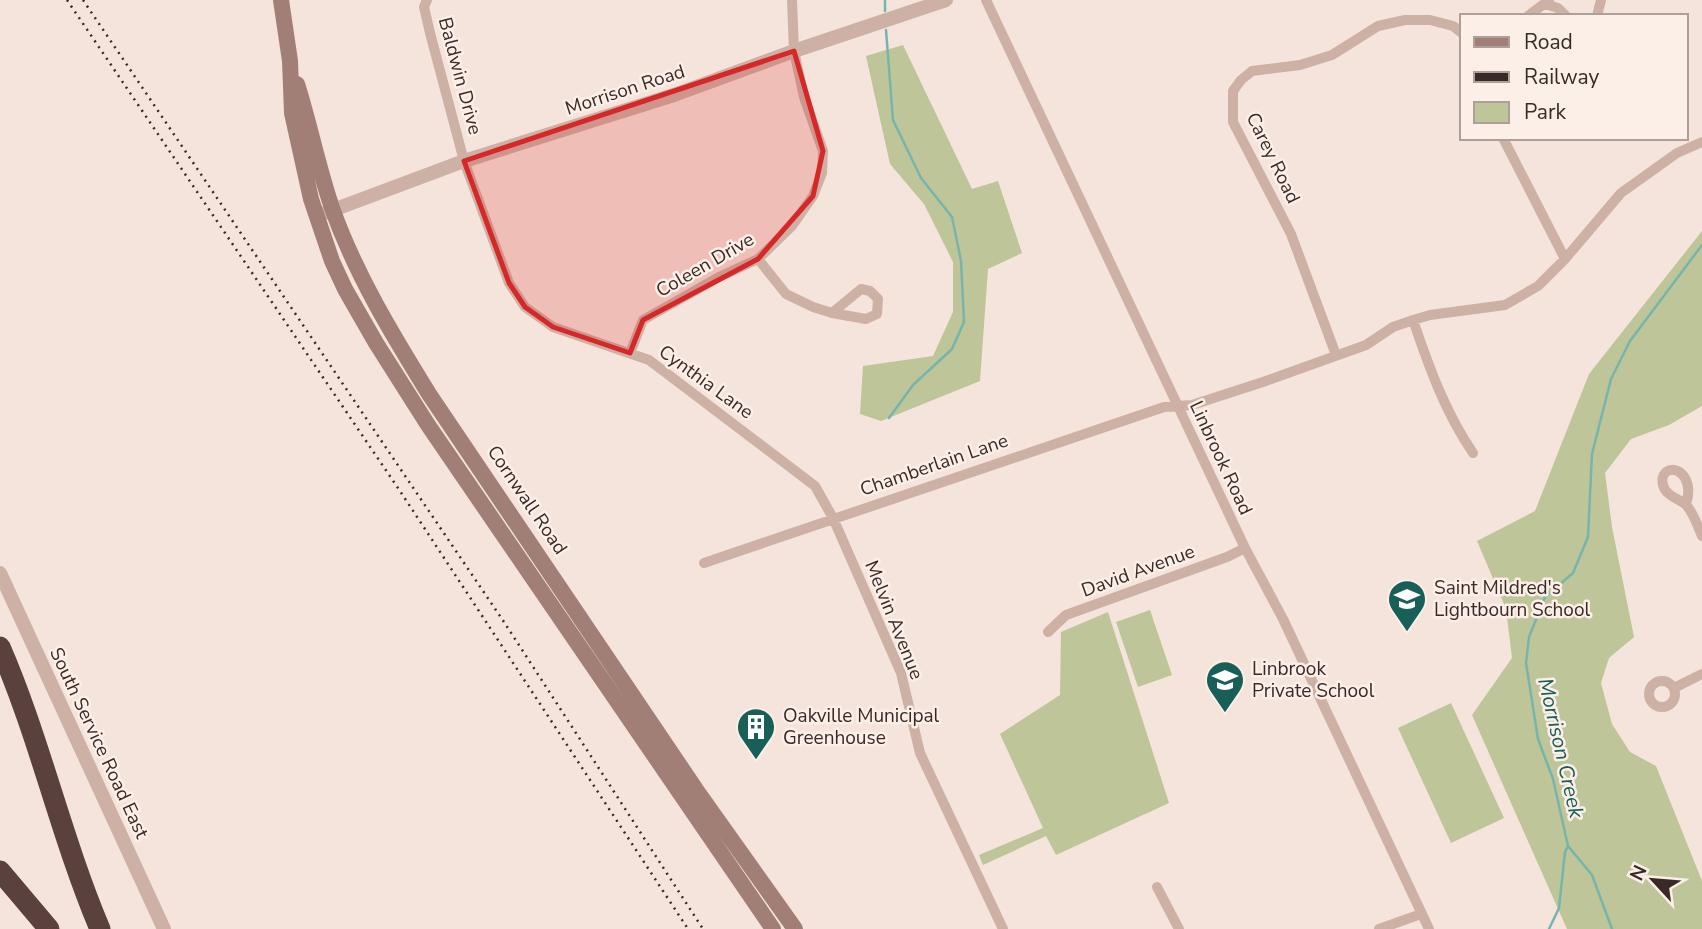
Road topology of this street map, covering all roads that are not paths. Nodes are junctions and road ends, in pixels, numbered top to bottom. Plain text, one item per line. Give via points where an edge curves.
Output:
1 (281, 0) edge
2 (428, 0) edge
3 (792, 0) edge
4 (946, 0) edge
5 (986, 0) edge
6 (1547, 2) edge
7 (1531, 14) edge
8 (1564, 14) edge
9 (1460, 31) edge
10 (794, 51) junction
11 (290, 61) junction
12 (1504, 140) edge
13 (1702, 142) edge
14 (464, 162) junction
15 (333, 209) junction
16 (317, 216) junction
17 (758, 259) junction
18 (1565, 259) junction
19 (832, 313) dead end
20 (1413, 320) junction
21 (630, 352) junction
22 (1336, 355) junction
23 (1177, 406) junction
24 (1473, 453) dead end
25 (1686, 505) dead end
26 (833, 518) junction
27 (1702, 536) edge
28 (1245, 548) junction
29 (704, 563) dead end
30 (0, 573) edge
31 (1048, 632) dead end
32 (0, 647) edge
33 (1702, 674) edge
34 (1674, 688) dead end
35 (0, 872) edge
36 (1157, 887) dead end
37 (1421, 914) junction
38 (49, 929) edge
39 (100, 929) edge
40 (164, 929) edge
41 (773, 929) edge
42 (795, 929) edge
43 (1003, 929) edge
44 (1179, 929) edge
45 (1379, 929) edge
46 (1429, 929) edge

1 - 11 main road, Cornwall Road
2 - 14 street, Baldwin Drive via 424,7
3 - 10 street, Coleen Drive
4 - 10 street, Morrison Road
5 - 23 street, Linbrook Road
6 - 7 street
6 - 8 street
9 - 22 street, Carey Road via 1430,20 1378,26 1332,55 1300,65 1252,71 1233,91 1233,122 1291,234
10 - 14 street, Morrison Road
10 - 17 street, Coleen Drive via 823,151 822,173 792,226
11 - 15 main road, Cornwall Road
11 - 16 main road, Cornwall Road via 292,113
12 - 18 street
13 - 18 street, Chamberlain Lane via 1677,153 1621,193
14 - 15 street, Morrison Road
14 - 21 street, Cynthia Lane via 509,283 525,307 553,327
15 - 16 street, Morrison Road
15 - 42 main road, Cornwall Road via 370,298 429,394
16 - 41 main road, Cornwall Road via 345,289 413,402
17 - 19 street via 786,294
17 - 21 street, Coleen Drive via 643,320
18 - 20 street, Chamberlain Lane via 1538,286 1505,305
20 - 22 street, Chamberlain Lane
20 - 24 street via 1454,425
21 - 26 street, Cynthia Lane via 649,360 815,486
22 - 23 street, Chamberlain Lane via 1192,405
23 - 26 street, Chamberlain Lane
23 - 28 street, Linbrook Road
25 - 27 street
26 - 29 street, Chamberlain Lane
26 - 43 street, Melvin Avenue via 901,673 920,753
28 - 31 street, David Avenue via 1066,615
28 - 37 street, Linbrook Road
30 - 40 street, South Service Road East
32 - 39 highway
33 - 34 street
35 - 38 highway
36 - 44 street
37 - 45 street
37 - 46 street, Linbrook Road

